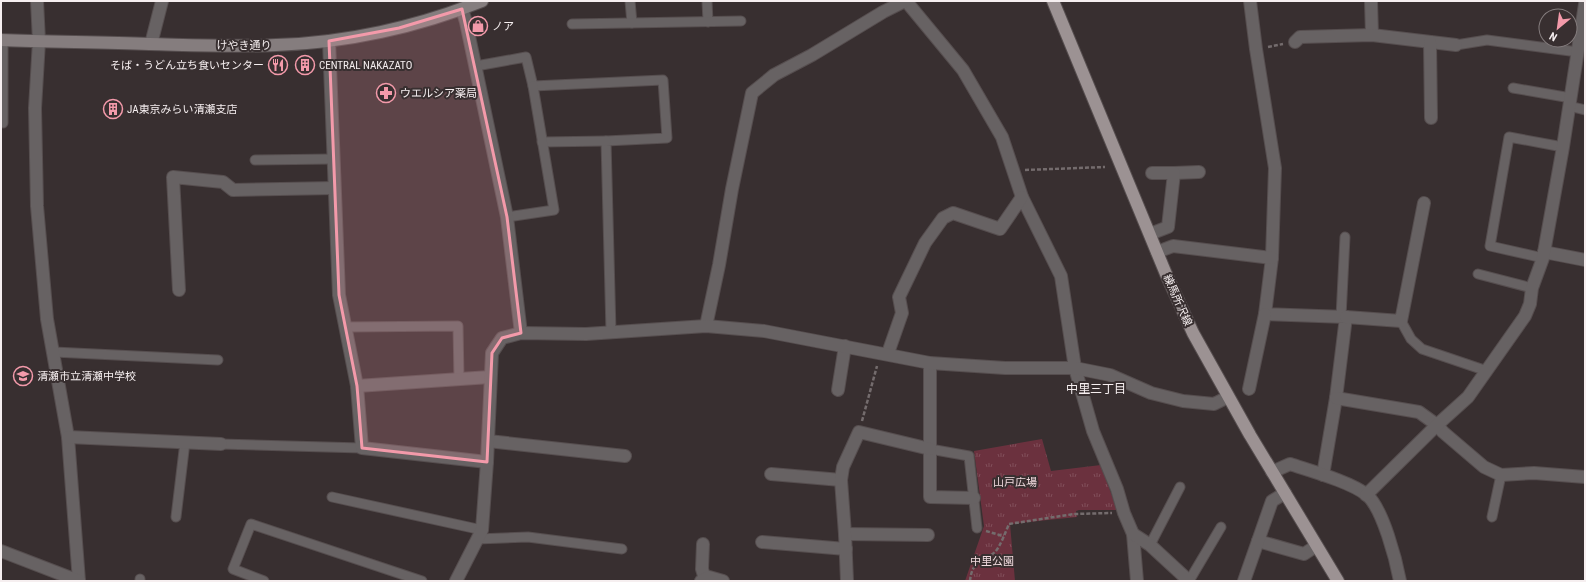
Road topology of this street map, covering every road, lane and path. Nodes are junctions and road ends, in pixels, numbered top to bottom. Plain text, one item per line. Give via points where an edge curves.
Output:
1 (37, 1) edge
2 (162, 1) edge
3 (482, 1) edge
4 (630, 1) edge
5 (707, 1) edge
6 (905, 1) edge
7 (1053, 1) edge
8 (1250, 1) edge
9 (1371, 1) edge
10 (1585, 4) edge
11 (462, 9) junction
12 (741, 21) dead end
13 (708, 22) junction
14 (632, 23) junction
15 (572, 24) dead end
16 (1372, 35) junction
17 (2, 40) edge
18 (39, 41) junction
19 (329, 41) junction
20 (1295, 42) joint
21 (1430, 42) junction
22 (151, 44) junction
23 (1456, 45) joint
24 (1256, 49) junction
25 (1578, 52) junction
26 (476, 66) junction
27 (533, 86) junction
28 (1513, 88) dead end
29 (1570, 102) junction
30 (1585, 110) edge
31 (1431, 118) dead end
32 (2, 122) dead end
33 (606, 141) junction
34 (542, 142) junction
35 (1563, 147) junction
36 (333, 159) junction
37 (255, 160) dead end
38 (1105, 167) dead end
39 (1013, 170) junction
40 (1199, 172) dead end
41 (1152, 173) dead end
42 (1174, 173) junction
43 (334, 188) junction
44 (1022, 197) junction
45 (1424, 203) dead end
46 (507, 217) junction
47 (1150, 234) junction
48 (1345, 237) dead end
49 (1157, 252) junction
50 (1544, 255) junction
51 (1272, 258) junction
52 (1585, 260) edge
53 (1478, 274) dead end
54 (1532, 288) junction
55 (179, 290) dead end
56 (1265, 314) junction
57 (1344, 317) junction
58 (1402, 321) junction
59 (706, 326) junction
60 (346, 327) junction
61 (521, 332) junction
62 (611, 332) junction
63 (845, 346) junction
64 (54, 352) junction
65 (884, 353) junction
66 (218, 360) dead end
67 (930, 362) junction
68 (1075, 368) junction
69 (1487, 371) junction
70 (490, 376) junction
71 (459, 379) junction
72 (357, 386) junction
73 (1249, 389) dead end
74 (838, 390) dead end
75 (1228, 396) junction
76 (1336, 398) junction
77 (1437, 425) junction
78 (859, 432) junction
79 (68, 436) junction
80 (488, 441) junction
81 (185, 442) junction
82 (221, 444) joint
83 (362, 448) junction
84 (930, 449) junction
85 (625, 456) dead end
86 (487, 462) junction
87 (1272, 472) junction
88 (771, 474) dead end
89 (1323, 475) junction
90 (1501, 475) junction
91 (1585, 477) edge
92 (841, 480) junction
93 (1180, 487) dead end
94 (1285, 494) junction
95 (1366, 495) junction
96 (332, 497) dead end
97 (974, 498) junction
98 (1124, 513) junction
99 (176, 517) dead end
100 (1492, 517) dead end
101 (1220, 527) dead end
102 (977, 528) joint
103 (479, 534) junction
104 (845, 534) junction
105 (1134, 534) junction
106 (928, 535) dead end
107 (1004, 536) junction
108 (1258, 541) junction
109 (762, 542) dead end
110 (703, 544) dead end
111 (1150, 545) junction
112 (1316, 546) junction
113 (622, 549) dead end
114 (846, 549) junction
115 (1, 552) edge
116 (703, 580) edge
117 (79, 581) edge
118 (264, 581) edge
119 (422, 581) edge
120 (456, 581) edge
121 (724, 581) edge
122 (846, 581) edge
123 (970, 581) edge
124 (1137, 581) edge
125 (1189, 581) edge
126 (1244, 581) edge
127 (1338, 581) edge
128 (1400, 581) edge

1 - 18 street
2 - 22 street
3 - 11 street, けやき通り
4 - 14 lane
5 - 13 lane
6 - 39 street via 963,70 1002,137
6 - 59 street via 774,75 752,93
7 - 47 main road, 練馬所沢線
8 - 24 street
9 - 16 street
10 - 25 street
11 - 19 street, けやき通り via 399,28
11 - 26 street
12 - 13 lane
13 - 14 lane
14 - 15 lane
16 - 20 street via 1300,37
16 - 21 street
17 - 18 street, けやき通り
17 - 32 lane
18 - 22 street, けやき通り
18 - 64 street via 35,108 37,206 47,319
19 - 22 street, けやき通り via 249,46
19 - 36 street
20 - 24 path
21 - 23 street
21 - 31 street
23 - 25 lane via 1486,40
24 - 51 street via 1274,168
25 - 29 street
26 - 27 lane via 526,57
26 - 46 street
27 - 33 lane via 663,80 667,138
27 - 34 lane
28 - 29 lane
29 - 30 lane
29 - 35 street
33 - 34 lane
33 - 62 lane
34 - 46 lane via 554,210
35 - 50 street
35 - 50 lane via 1509,137 1490,246
36 - 37 lane
36 - 43 street
38 - 39 path
39 - 44 street
40 - 42 street
41 - 42 street
42 - 47 street via 1168,227
43 - 55 street via 233,190 223,182 173,178
43 - 60 street via 339,294
44 - 65 street via 1000,230 953,213 943,218 925,243 899,297 902,313
44 - 68 street via 1062,276
45 - 58 street
46 - 61 street
47 - 49 main road, 練馬所沢線
48 - 57 lane
49 - 51 street via 1173,246
49 - 75 main road, 練馬所沢線 via 1193,333
50 - 52 street
50 - 54 street
51 - 56 street
53 - 54 lane
54 - 69 street via 1525,316
56 - 57 street
56 - 73 street
57 - 58 street
57 - 76 street
58 - 69 lane via 1411,339 1422,349
59 - 62 street
59 - 63 street via 764,331
60 - 71 lane via 458,326
60 - 72 street
61 - 62 street
61 - 70 street via 502,338 492,353
63 - 65 street
63 - 74 street
64 - 66 lane
64 - 79 street
65 - 67 street
65 - 78 path
67 - 68 street via 1005,368
67 - 84 street
68 - 75 street via 1110,375 1151,393 1183,401 1214,404
68 - 98 street via 1093,431
69 - 77 street via 1468,398
70 - 71 street
70 - 80 street
71 - 72 street
72 - 83 street
75 - 87 main road, 練馬所沢線
76 - 77 street via 1419,412
76 - 89 street
77 - 90 street via 1484,467
77 - 95 street
78 - 84 street
78 - 92 street via 843,468
79 - 81 street
79 - 117 street
80 - 85 street
80 - 86 street
81 - 82 street
81 - 99 lane
82 - 83 lane
83 - 86 street
84 - 97 lane via 969,456
84 - 97 street via 930,497
86 - 103 street
87 - 89 street via 1290,464
87 - 94 main road, 練馬所沢線
88 - 92 street
89 - 95 street
90 - 91 street via 1534,473
90 - 100 lane
92 - 104 street
93 - 111 lane
94 - 108 street via 1272,501
94 - 112 main road, 練馬所沢線
95 - 128 street via 1374,502 1394,550
96 - 103 lane
97 - 102 lane
98 - 105 street
98 - 107 path via 1074,514 1009,524
101 - 125 lane
102 - 107 path
103 - 113 lane via 528,537
103 - 120 street
104 - 106 street
104 - 114 street
105 - 111 street
105 - 124 street
107 - 123 path via 995,551 975,565
108 - 112 street via 1304,554
108 - 126 street
109 - 114 street
110 - 116 street
111 - 125 street
112 - 127 main road, 練馬所沢線
114 - 122 street
115 - 117 street
116 - 121 street via 709,577
118 - 119 lane via 233,569 251,524

